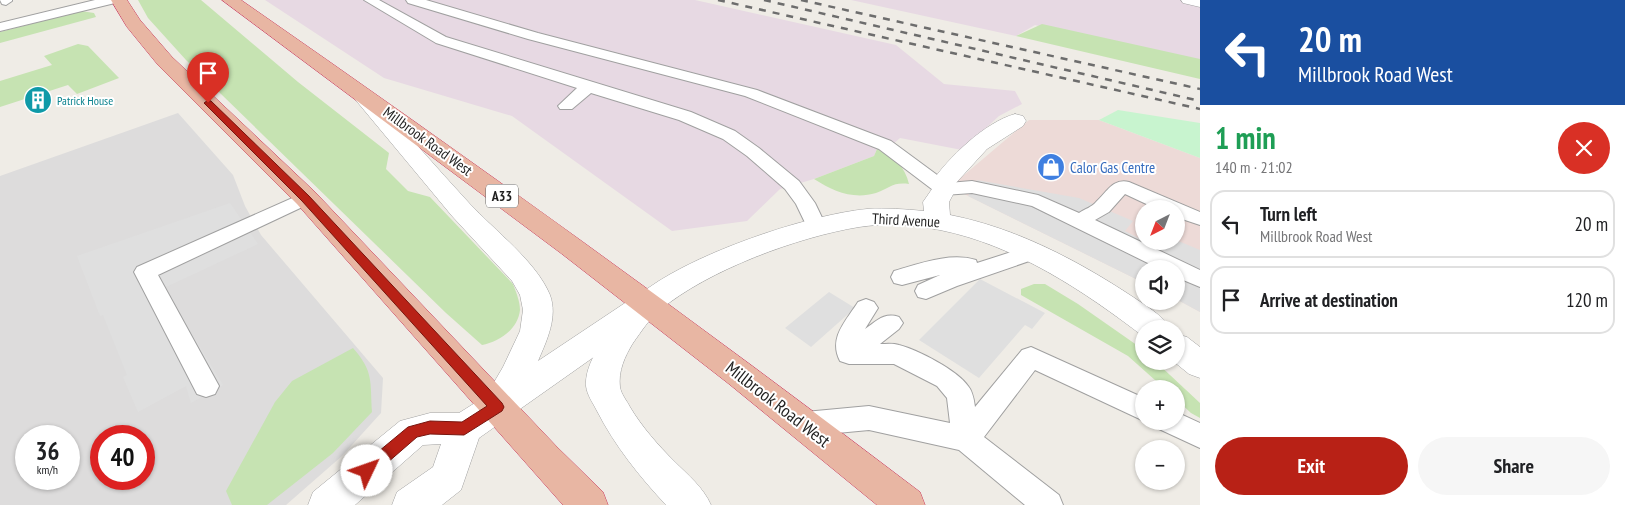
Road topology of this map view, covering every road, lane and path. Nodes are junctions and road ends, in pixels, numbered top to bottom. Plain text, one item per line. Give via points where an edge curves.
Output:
1 (111, 0) edge
2 (119, 0) edge
3 (230, 0) edge
4 (370, 0) edge
5 (412, 0) edge
6 (1189, 0) edge
7 (1200, 2) edge
8 (9, 3) edge
9 (0, 13) edge
10 (0, 27) edge
11 (588, 87) junction
12 (356, 89) junction
13 (566, 106) dead end
14 (1015, 121) dead end
15 (944, 188) junction
16 (306, 198) junction
17 (1155, 200) edge
18 (1185, 213) edge
19 (1200, 219) edge
20 (937, 220) junction
21 (1080, 221) junction
22 (817, 228) junction
23 (1030, 252) junction
24 (996, 263) junction
25 (902, 277) dead end
26 (1200, 279) edge
27 (926, 291) dead end
28 (648, 303) junction
29 (866, 308) dead end
30 (1144, 320) edge
31 (891, 323) dead end
32 (850, 354) junction
33 (206, 386) dead end
34 (1135, 406) edge
35 (497, 407) junction
36 (805, 424) junction
37 (464, 429) junction
38 (1185, 429) edge
39 (1200, 436) edge
40 (966, 439) junction
41 (327, 505) edge
42 (411, 505) edge
43 (589, 505) edge
44 (692, 505) edge
45 (906, 505) edge
46 (1048, 505) edge

1 - 10 lane
2 - 16 highway via 133,23 165,61
3 - 12 highway, Millbrook Road West / A33
4 - 11 lane via 441,40
5 - 15 lane via 533,36 751,92 885,146
6 - 7 street
8 - 9 lane
11 - 13 lane
11 - 22 lane via 685,116 729,135 787,180 805,203
12 - 28 highway, Millbrook Road West / A33
12 - 35 street via 461,210 522,274 535,295 538,310 536,332
14 - 15 street via 979,144 943,183
15 - 20 street via 936,202
15 - 21 lane via 972,187 1038,201
16 - 33 lane via 145,272
16 - 35 highway
17 - 21 lane via 1122,186 1102,208
18 - 19 lane
20 - 22 street, Third Avenue via 860,218
20 - 23 street, Third Avenue via 974,228
21 - 26 lane
22 - 28 street, Third Avenue via 704,270
23 - 24 lane
23 - 30 street, Third Avenue via 1079,277
24 - 25 lane via 934,268
24 - 27 lane
28 - 35 street, Third Avenue
28 - 36 highway, Millbrook Road West / A33
28 - 44 street via 608,358 604,390 625,432
29 - 32 lane via 848,337
31 - 32 lane
32 - 40 lane via 897,354 946,379 960,394
34 - 40 lane via 1031,358
35 - 37 street, Third Avenue
35 - 43 highway
36 - 40 lane via 869,418
36 - 45 highway, Millbrook Road West / A33
37 - 41 street via 430,428 413,432
37 - 42 street via 448,478
38 - 39 lane
40 - 46 lane

